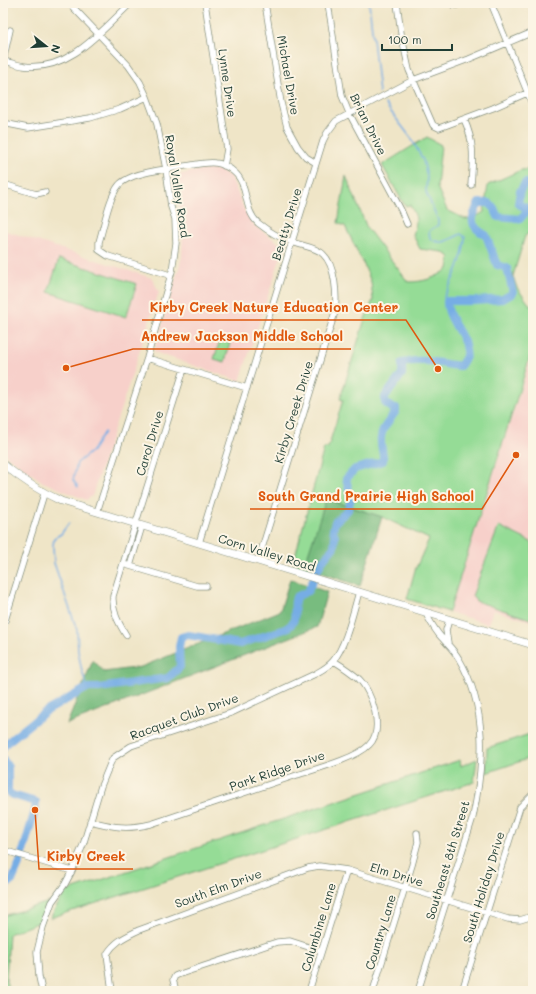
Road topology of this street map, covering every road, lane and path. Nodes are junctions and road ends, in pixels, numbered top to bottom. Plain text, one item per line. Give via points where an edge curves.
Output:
1 (69, 3) edge
2 (131, 3) edge
3 (205, 3) edge
4 (265, 3) edge
5 (328, 3) edge
6 (397, 3) edge
7 (491, 3) edge
8 (10, 30) dead end
9 (533, 32) edge
10 (98, 34) junction
11 (507, 43) junction
12 (3, 61) edge
13 (413, 80) junction
14 (528, 93) junction
15 (147, 97) junction
16 (533, 106) edge
17 (350, 113) junction
18 (464, 119) junction
19 (3, 123) edge
20 (316, 163) junction
21 (224, 166) junction
22 (166, 169) junction
23 (3, 184) edge
24 (471, 185) dead end
25 (45, 192) dead end
26 (406, 224) dead end
27 (292, 242) junction
28 (170, 275) junction
29 (147, 358) junction
30 (184, 369) junction
31 (247, 388) junction
32 (3, 464) edge
33 (44, 494) junction
34 (97, 512) junction
35 (139, 525) junction
36 (199, 543) junction
37 (258, 561) junction
38 (123, 564) junction
39 (130, 566) junction
40 (206, 586) dead end
41 (359, 592) junction
42 (426, 612) junction
43 (449, 620) junction
44 (3, 627) edge
45 (126, 635) dead end
46 (448, 644) junction
47 (533, 646) edge
48 (334, 661) junction
49 (533, 794) edge
50 (90, 821) junction
51 (417, 833) dead end
52 (3, 850) edge
53 (347, 870) junction
54 (72, 871) junction
55 (404, 888) junction
56 (446, 900) junction
57 (486, 913) junction
58 (533, 916) edge
59 (322, 951) junction
60 (42, 991) edge
61 (112, 991) edge
62 (176, 991) edge
63 (309, 991) edge
64 (374, 991) edge
65 (418, 991) edge
66 (462, 991) edge

1 - 10 street, Royal Valley Road
2 - 10 street
3 - 21 street, Lynne Drive via 227,149
4 - 20 street, Michael Drive via 287,127 306,157
5 - 17 street, Brian Drive via 342,96
6 - 13 street via 406,58
7 - 11 street
8 - 12 street
9 - 11 street, Beatty Drive
10 - 12 street via 73,55 58,63 41,67
10 - 15 street, Royal Valley Road via 128,65
11 - 13 street, Beatty Drive
11 - 14 street
13 - 17 street, Beatty Drive
13 - 18 street via 433,125 439,128
14 - 16 street
14 - 18 street
15 - 19 street via 120,109 82,119 28,128
15 - 22 street, Royal Valley Road via 157,124
17 - 20 street, Beatty Drive via 336,121 327,133
17 - 26 street, Brian Drive
18 - 24 street via 473,143
20 - 27 street, Beatty Drive
21 - 22 street via 217,163
21 - 27 street, Kirby Creek Drive via 238,175 257,221 271,232
22 - 28 street, Royal Valley Road via 175,220 176,243
22 - 28 street via 135,176 120,184 114,193 99,242 99,250 108,256
23 - 25 street via 36,194
27 - 31 street, Beatty Drive
27 - 37 street, Kirby Creek Drive via 324,254 335,283 336,308
28 - 29 street, Royal Valley Road
29 - 30 street
29 - 34 street, Royal Valley Road
30 - 31 street
30 - 35 street, Carol Drive
31 - 36 street, Beatty Drive
32 - 33 main road, Corn Valley Road
33 - 34 main road, Corn Valley Road
33 - 44 street
34 - 35 main road, Corn Valley Road
35 - 36 main road, Corn Valley Road
35 - 38 street
35 - 39 street
36 - 37 main road, Corn Valley Road
37 - 41 main road, Corn Valley Road
38 - 39 street
38 - 45 street via 112,606 117,621
39 - 40 street via 197,586
41 - 42 main road, Corn Valley Road
41 - 48 street, Racquet Club Drive via 344,642
42 - 43 main road, Corn Valley Road
42 - 46 street, Southeast 8th Street via 441,638
43 - 46 street via 446,630
43 - 47 main road, Corn Valley Road
46 - 56 street, Southeast 8th Street via 467,674 476,698 482,751 473,818
48 - 50 street, Racquet Club Drive via 315,674 230,712 131,746 119,753 110,764
48 - 50 street, Park Ridge Drive via 359,679 373,704 377,725 375,734 371,744 360,753 151,824 119,828
49 - 57 street, South Holiday Drive via 520,807
50 - 54 street, Racquet Club Drive
51 - 55 street, Country Lane via 418,842
52 - 54 street
53 - 55 street, Elm Drive
53 - 59 street, Columbine Lane
53 - 61 street, South Elm Drive via 319,866 283,876 124,937 112,946 107,955
54 - 60 street, Racquet Club Drive via 66,884 52,902 43,927 37,952
55 - 56 street, Elm Drive
55 - 64 street, Country Lane
56 - 57 street, Elm Drive
56 - 65 street, Southeast 8th Street
57 - 58 street, Elm Drive via 508,920
57 - 66 street, South Holiday Drive
59 - 62 street via 290,941 277,942 175,976 173,980
59 - 63 street, Columbine Lane

